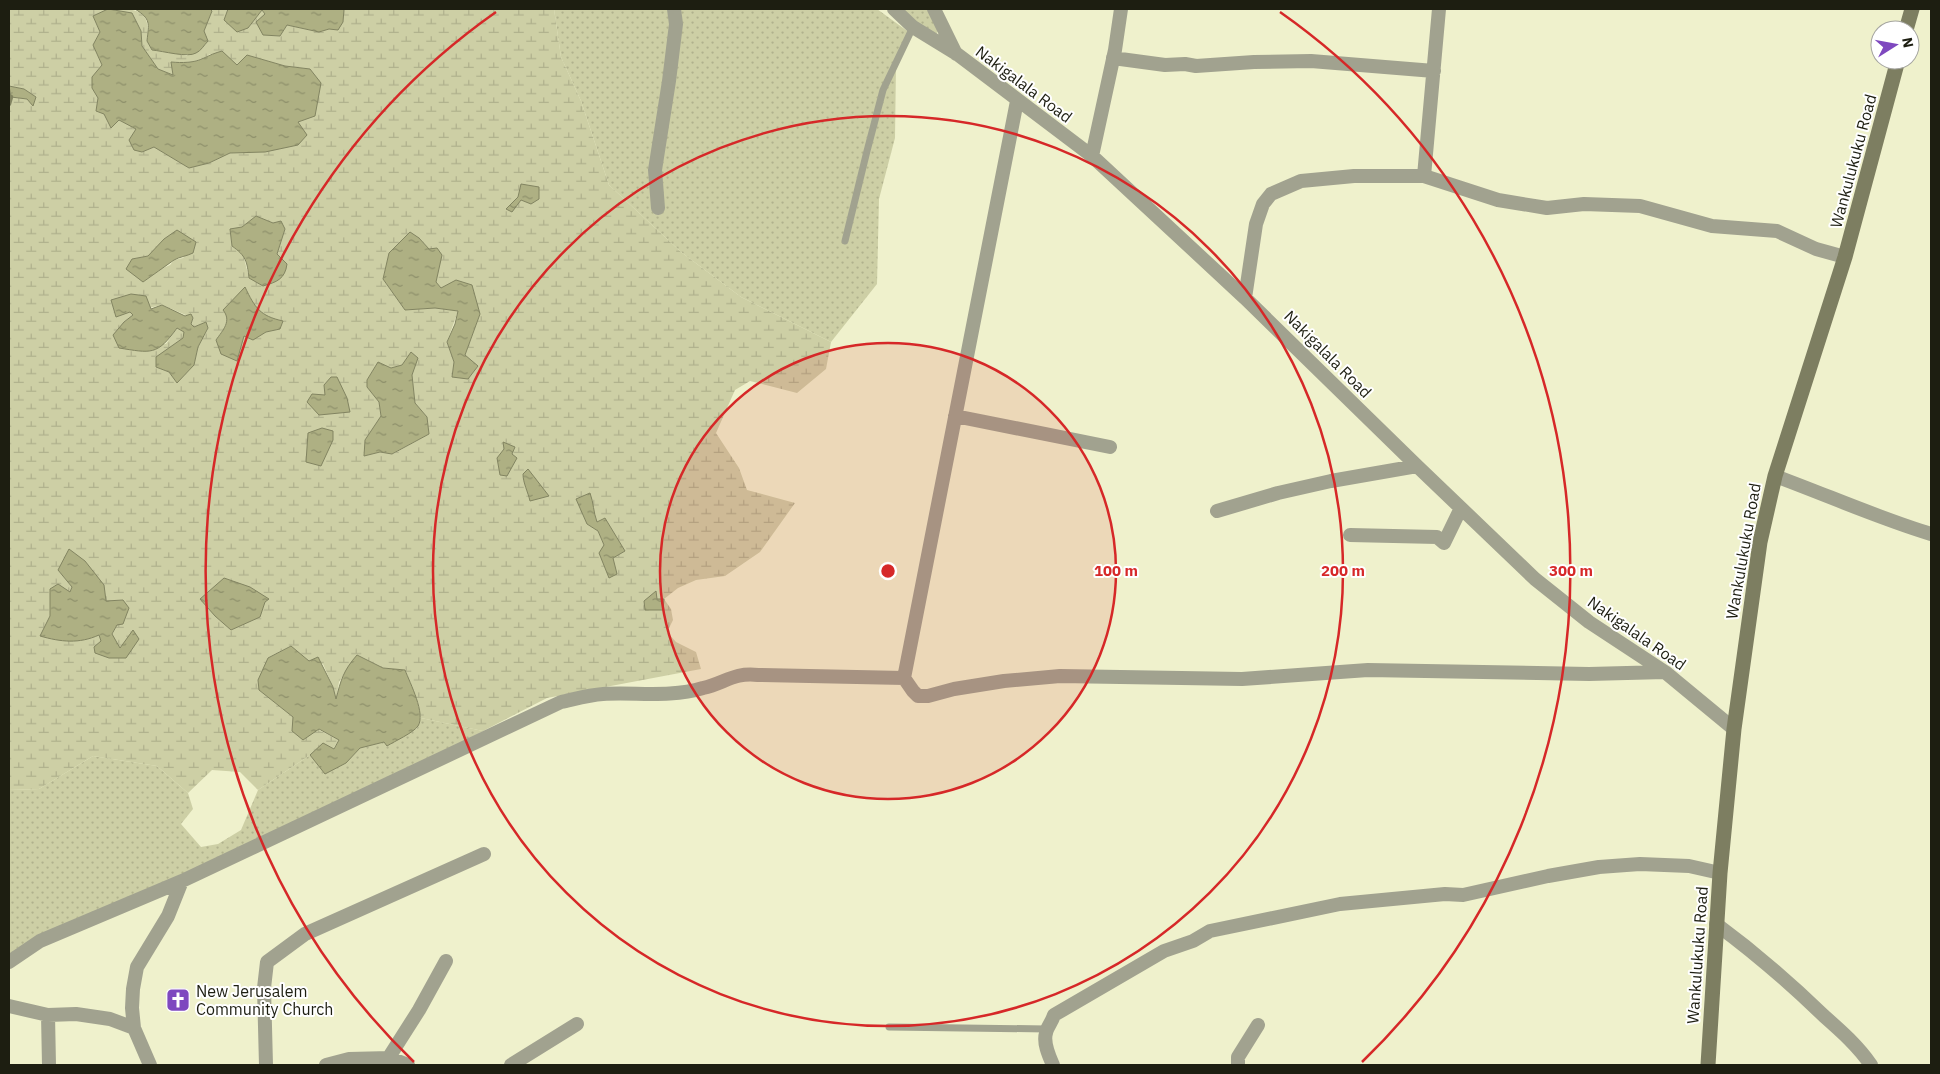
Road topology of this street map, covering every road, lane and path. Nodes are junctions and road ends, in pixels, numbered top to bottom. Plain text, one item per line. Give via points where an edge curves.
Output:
1 (674, 9) edge
2 (894, 9) edge
3 (934, 9) edge
4 (1121, 9) edge
5 (1439, 9) edge
6 (913, 27) junction
7 (957, 54) junction
8 (1113, 58) junction
9 (1895, 70) edge
10 (1434, 71) junction
11 (1016, 101) junction
12 (1092, 156) junction
13 (1424, 176) junction
14 (658, 208) dead end
15 (845, 241) dead end
16 (1845, 257) junction
17 (1245, 298) junction
18 (955, 416) junction
19 (1110, 447) dead end
20 (1417, 466) junction
21 (1775, 476) junction
22 (1461, 508) junction
23 (1217, 511) dead end
24 (1931, 534) edge
25 (1350, 535) dead end
26 (1665, 672) junction
27 (904, 678) junction
28 (1734, 729) junction
29 (484, 854) dead end
30 (1720, 873) junction
31 (182, 881) junction
32 (1716, 924) junction
33 (446, 961) dead end
34 (9, 962) edge
35 (9, 1006) edge
36 (48, 1015) junction
37 (577, 1024) dead end
38 (1258, 1025) dead end
39 (134, 1028) junction
40 (889, 1028) dead end
41 (1047, 1029) junction
42 (387, 1062) edge
43 (49, 1065) edge
44 (150, 1065) edge
45 (266, 1065) edge
46 (326, 1065) edge
47 (408, 1065) edge
48 (511, 1065) edge
49 (1052, 1065) edge
50 (1238, 1065) edge
51 (1708, 1065) edge
52 (1871, 1065) edge

1 - 14 street via 676,24 656,170
2 - 6 street, Nakigalala Road
3 - 7 street
4 - 8 street
5 - 10 street
6 - 7 street, Nakigalala Road
6 - 15 lane via 883,90
7 - 11 street, Nakigalala Road
8 - 10 street via 1196,66 1311,61
8 - 12 street
9 - 16 main road, Wankulukuku Road
10 - 13 street
11 - 12 street, Nakigalala Road
11 - 18 street
12 - 17 street, Nakigalala Road
13 - 16 street via 1498,200 1531,206 1640,206 1712,226 1777,231 1816,249
13 - 17 street via 1354,176 1301,181 1271,194 1263,204 1256,224
16 - 21 main road, Wankulukuku Road
17 - 20 street, Nakigalala Road
18 - 19 street
18 - 27 street
20 - 22 street, Nakigalala Road
20 - 23 street via 1331,481
21 - 24 street
21 - 28 main road, Wankulukuku Road via 1760,542
22 - 25 street via 1444,543 1437,537
22 - 26 street, Nakigalala Road via 1558,599
26 - 27 street via 1589,674 1368,670 1242,679 1060,676 1004,681 928,696 918,696
26 - 28 street, Nakigalala Road
27 - 31 street via 745,674 686,692 648,696 603,694 561,702
28 - 30 main road, Wankulukuku Road
29 - 45 street via 305,934 267,962 264,988
30 - 32 main road, Wankulukuku Road
30 - 41 street via 1689,866 1640,864 1599,868 1463,895 1340,904 1210,931 1164,951 1054,1015
31 - 34 street via 40,941
31 - 39 street via 168,916 137,967 132,1008
32 - 51 main road, Wankulukuku Road
32 - 52 street via 1757,955 1809,1002 1862,1052
33 - 42 street
35 - 36 street
36 - 39 street via 76,1014 110,1019
36 - 43 street
37 - 48 street
38 - 50 street via 1238,1057
39 - 44 street
40 - 41 lane
41 - 49 street via 1045,1035
42 - 46 street via 349,1059
42 - 47 street

